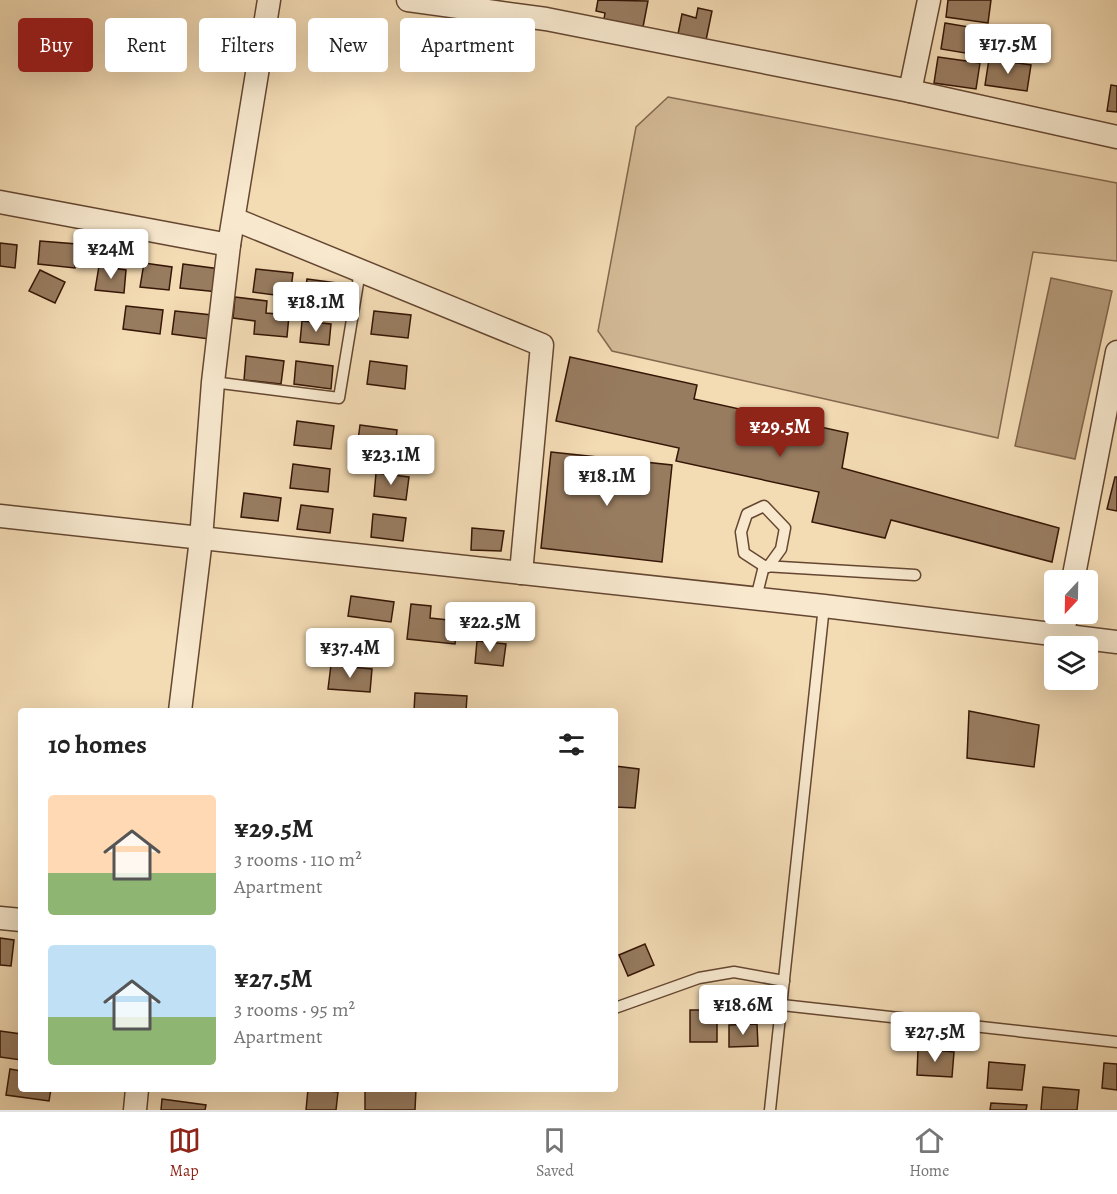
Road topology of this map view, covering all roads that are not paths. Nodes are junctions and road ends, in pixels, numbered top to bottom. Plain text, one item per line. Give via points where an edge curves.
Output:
1 (269, 0) edge
2 (408, 0) edge
3 (929, 0) edge
4 (910, 91) junction
5 (1117, 137) edge
6 (0, 202) edge
7 (234, 219) junction
8 (229, 245) junction
9 (360, 271) junction
10 (1117, 352) edge
11 (213, 382) junction
12 (0, 516) edge
13 (201, 539) junction
14 (766, 566) junction
15 (1075, 570) edge
16 (521, 573) junction
17 (915, 575) dead end
18 (756, 598) junction
19 (824, 606) junction
20 (1044, 622) edge
21 (1065, 624) edge
22 (1117, 642) edge
23 (180, 708) edge
24 (0, 918) edge
25 (18, 920) edge
26 (784, 981) junction
27 (782, 1005) junction
28 (618, 1007) edge
29 (1117, 1042) edge
30 (137, 1092) edge
31 (135, 1110) edge
32 (770, 1110) edge

1 - 7 street
2 - 4 street via 546,19
3 - 4 street
4 - 5 street
6 - 8 street
7 - 8 street
7 - 9 street
8 - 11 street
9 - 11 lane via 339,398
9 - 16 street via 542,345
10 - 15 street
11 - 13 street
12 - 13 street
13 - 16 street
13 - 23 street
14 - 14 lane via 744,553 741,532 747,514 764,506 785,528 781,549
14 - 17 lane
14 - 18 lane
16 - 18 street
18 - 19 street
19 - 20 street
19 - 26 lane
21 - 22 street
24 - 25 street
26 - 27 lane
26 - 28 lane via 734,972 699,978
27 - 29 lane
27 - 32 lane
30 - 31 street

